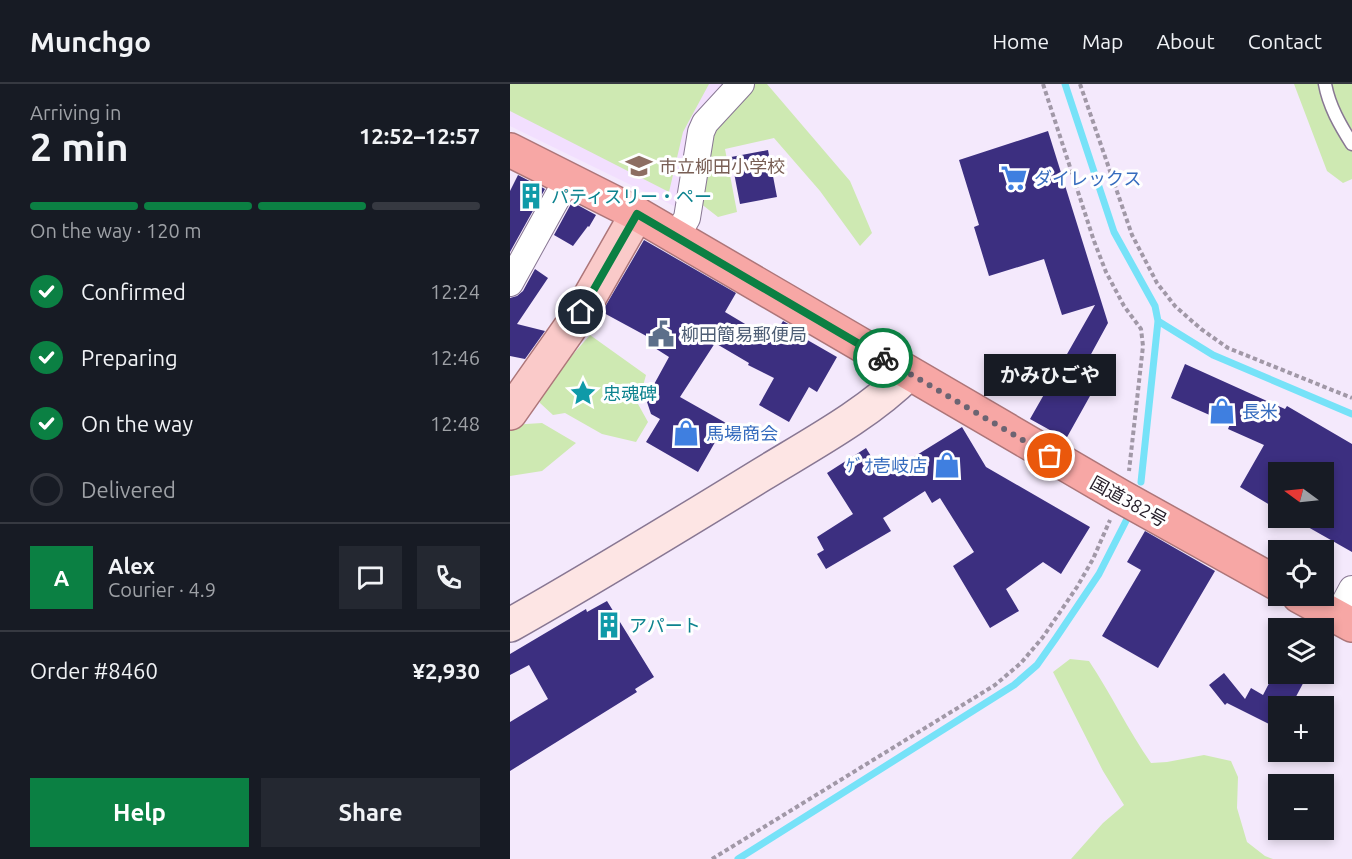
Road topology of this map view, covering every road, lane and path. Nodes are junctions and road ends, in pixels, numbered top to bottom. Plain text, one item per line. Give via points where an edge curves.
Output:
1 (741, 84) edge
2 (1043, 84) edge
3 (1080, 84) edge
4 (1325, 84) edge
5 (1352, 144) edge
6 (510, 150) edge
7 (568, 178) junction
8 (637, 214) junction
9 (675, 238) junction
10 (510, 283) edge
11 (908, 374) junction
12 (1352, 398) edge
13 (511, 408) edge
14 (1120, 496) junction
15 (1268, 578) edge
16 (1331, 606) edge
17 (1347, 611) edge
18 (510, 625) edge
19 (712, 859) edge

1 - 9 street via 701,132 687,218
2 - 14 path via 1102,262 1124,306 1141,329 1143,346 1133,447 1127,485
3 - 12 path via 1132,235 1157,284 1175,306 1228,348
4 - 5 lane via 1339,123
6 - 7 highway, 国道382号
7 - 8 highway, 国道382号
7 - 10 street
8 - 9 highway, 国道382号
8 - 13 main road via 581,312
9 - 11 highway, 国道382号
11 - 14 highway, 国道382号
11 - 18 street via 892,390 827,434
14 - 15 highway, 国道382号
14 - 19 path via 1077,587 1021,663 995,685
16 - 17 highway

